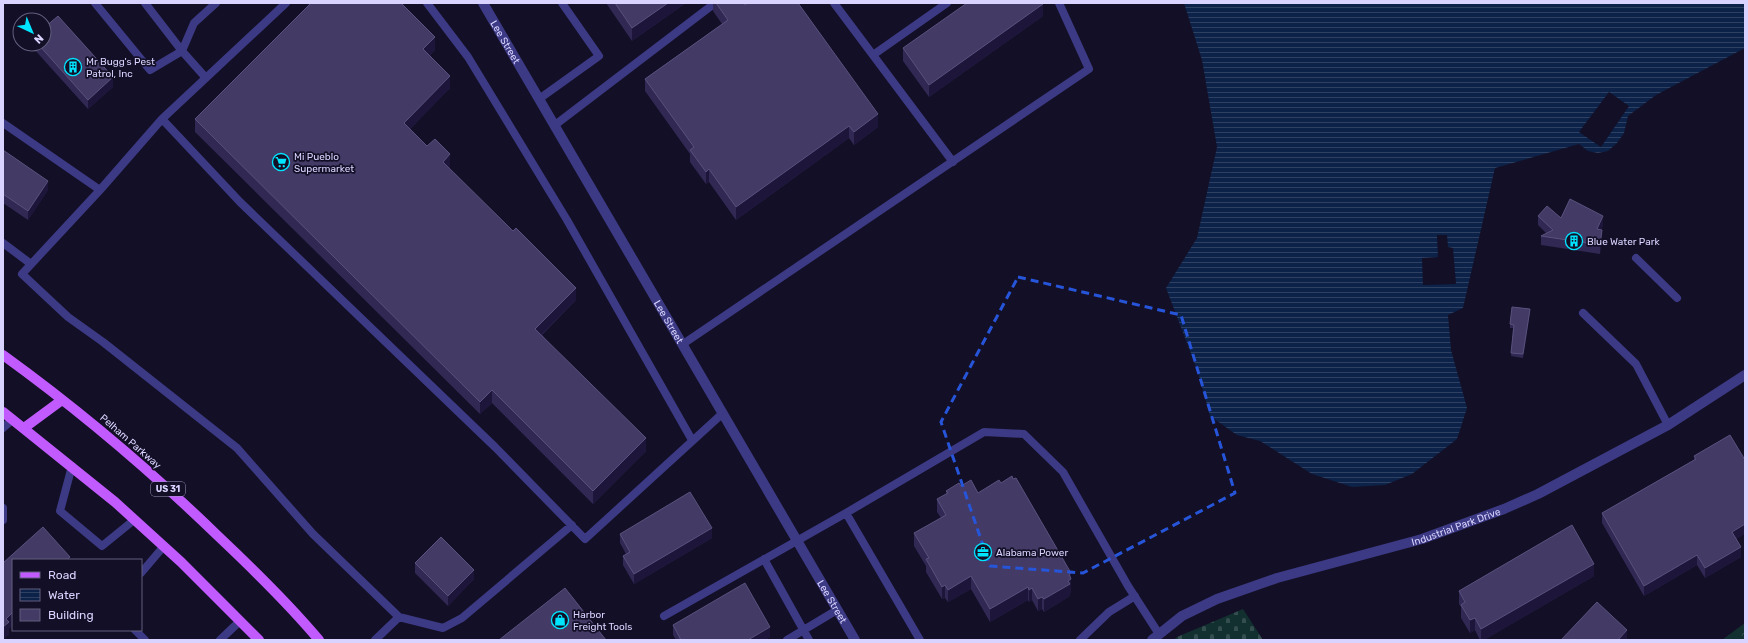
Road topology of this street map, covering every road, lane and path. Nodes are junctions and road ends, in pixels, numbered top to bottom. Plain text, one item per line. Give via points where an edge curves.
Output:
1 (95, 3) edge
2 (145, 3) edge
3 (216, 3) edge
4 (286, 3) edge
5 (428, 3) edge
6 (483, 3) edge
7 (562, 3) edge
8 (715, 3) edge
9 (834, 3) edge
10 (947, 3) edge
11 (1059, 3) edge
12 (182, 51) junction
13 (873, 55) junction
14 (206, 78) junction
15 (539, 99) junction
16 (162, 119) junction
17 (3, 123) edge
18 (555, 125) junction
19 (953, 162) junction
20 (100, 190) junction
21 (3, 243) edge
22 (1636, 258) dead end
23 (31, 264) junction
24 (1677, 298) dead end
25 (1583, 314) dead end
26 (683, 344) junction
27 (3, 355) edge
28 (1745, 376) edge
29 (62, 400) junction
30 (3, 412) edge
31 (723, 413) junction
32 (13, 419) junction
33 (1668, 426) junction
34 (3, 428) edge
35 (24, 428) junction
36 (692, 440) junction
37 (72, 466) junction
38 (3, 508) edge
39 (846, 513) junction
40 (3, 520) edge
41 (134, 520) junction
42 (572, 525) junction
43 (795, 540) junction
44 (164, 546) junction
45 (764, 558) junction
46 (142, 572) edge
47 (1135, 596) junction
48 (837, 610) junction
49 (664, 616) dead end
50 (399, 617) junction
51 (240, 621) junction
52 (804, 630) junction
53 (136, 631) edge
54 (1155, 637) edge
55 (145, 640) edge
56 (220, 640) edge
57 (259, 640) edge
58 (319, 640) edge
59 (375, 640) edge
60 (787, 640) edge
61 (809, 640) edge
62 (855, 640) edge
63 (920, 640) edge
64 (1080, 640) edge

1 - 12 lane via 150,70
2 - 12 lane
3 - 12 lane via 194,23
4 - 14 lane
5 - 36 lane via 468,57
6 - 15 street, Lee Street
7 - 15 lane via 599,56
8 - 18 lane
9 - 13 lane
10 - 13 lane
11 - 19 lane via 1089,69
12 - 14 lane
13 - 19 lane
14 - 16 lane
15 - 18 street, Lee Street
16 - 20 lane
16 - 42 lane via 240,202 495,447
17 - 20 lane
18 - 26 street, Lee Street
19 - 26 lane
20 - 23 lane
21 - 23 lane
22 - 24 lane
23 - 50 lane via 22,274 68,317 237,448 313,534
25 - 33 lane via 1636,364
26 - 31 street, Lee Street
27 - 29 main road, Pelham Parkway / US 31
28 - 33 street, Industrial Park Drive
29 - 35 main road
29 - 58 main road, Pelham Parkway / US 31 via 140,464 201,520 259,575
30 - 32 main road
31 - 36 lane
31 - 43 street, Lee Street
32 - 34 lane
32 - 35 main road
33 - 54 street, Industrial Park Drive via 1504,509 1422,539 1277,578 1217,599 1182,616
35 - 37 main road
36 - 42 lane via 585,539
37 - 41 main road
37 - 41 lane via 60,511 102,546
38 - 40 lane
39 - 43 lane
39 - 47 lane via 984,432 1024,434 1063,472
39 - 63 lane
41 - 44 main road
42 - 50 lane via 462,618 443,628
43 - 45 lane
43 - 48 street, Lee Street
44 - 46 lane
44 - 51 main road
45 - 49 lane
45 - 52 lane
47 - 54 lane
47 - 64 lane via 1109,612
48 - 52 lane
48 - 62 street, Lee Street
50 - 59 lane
51 - 56 lane
51 - 57 main road
52 - 60 lane
52 - 61 lane
53 - 55 lane

